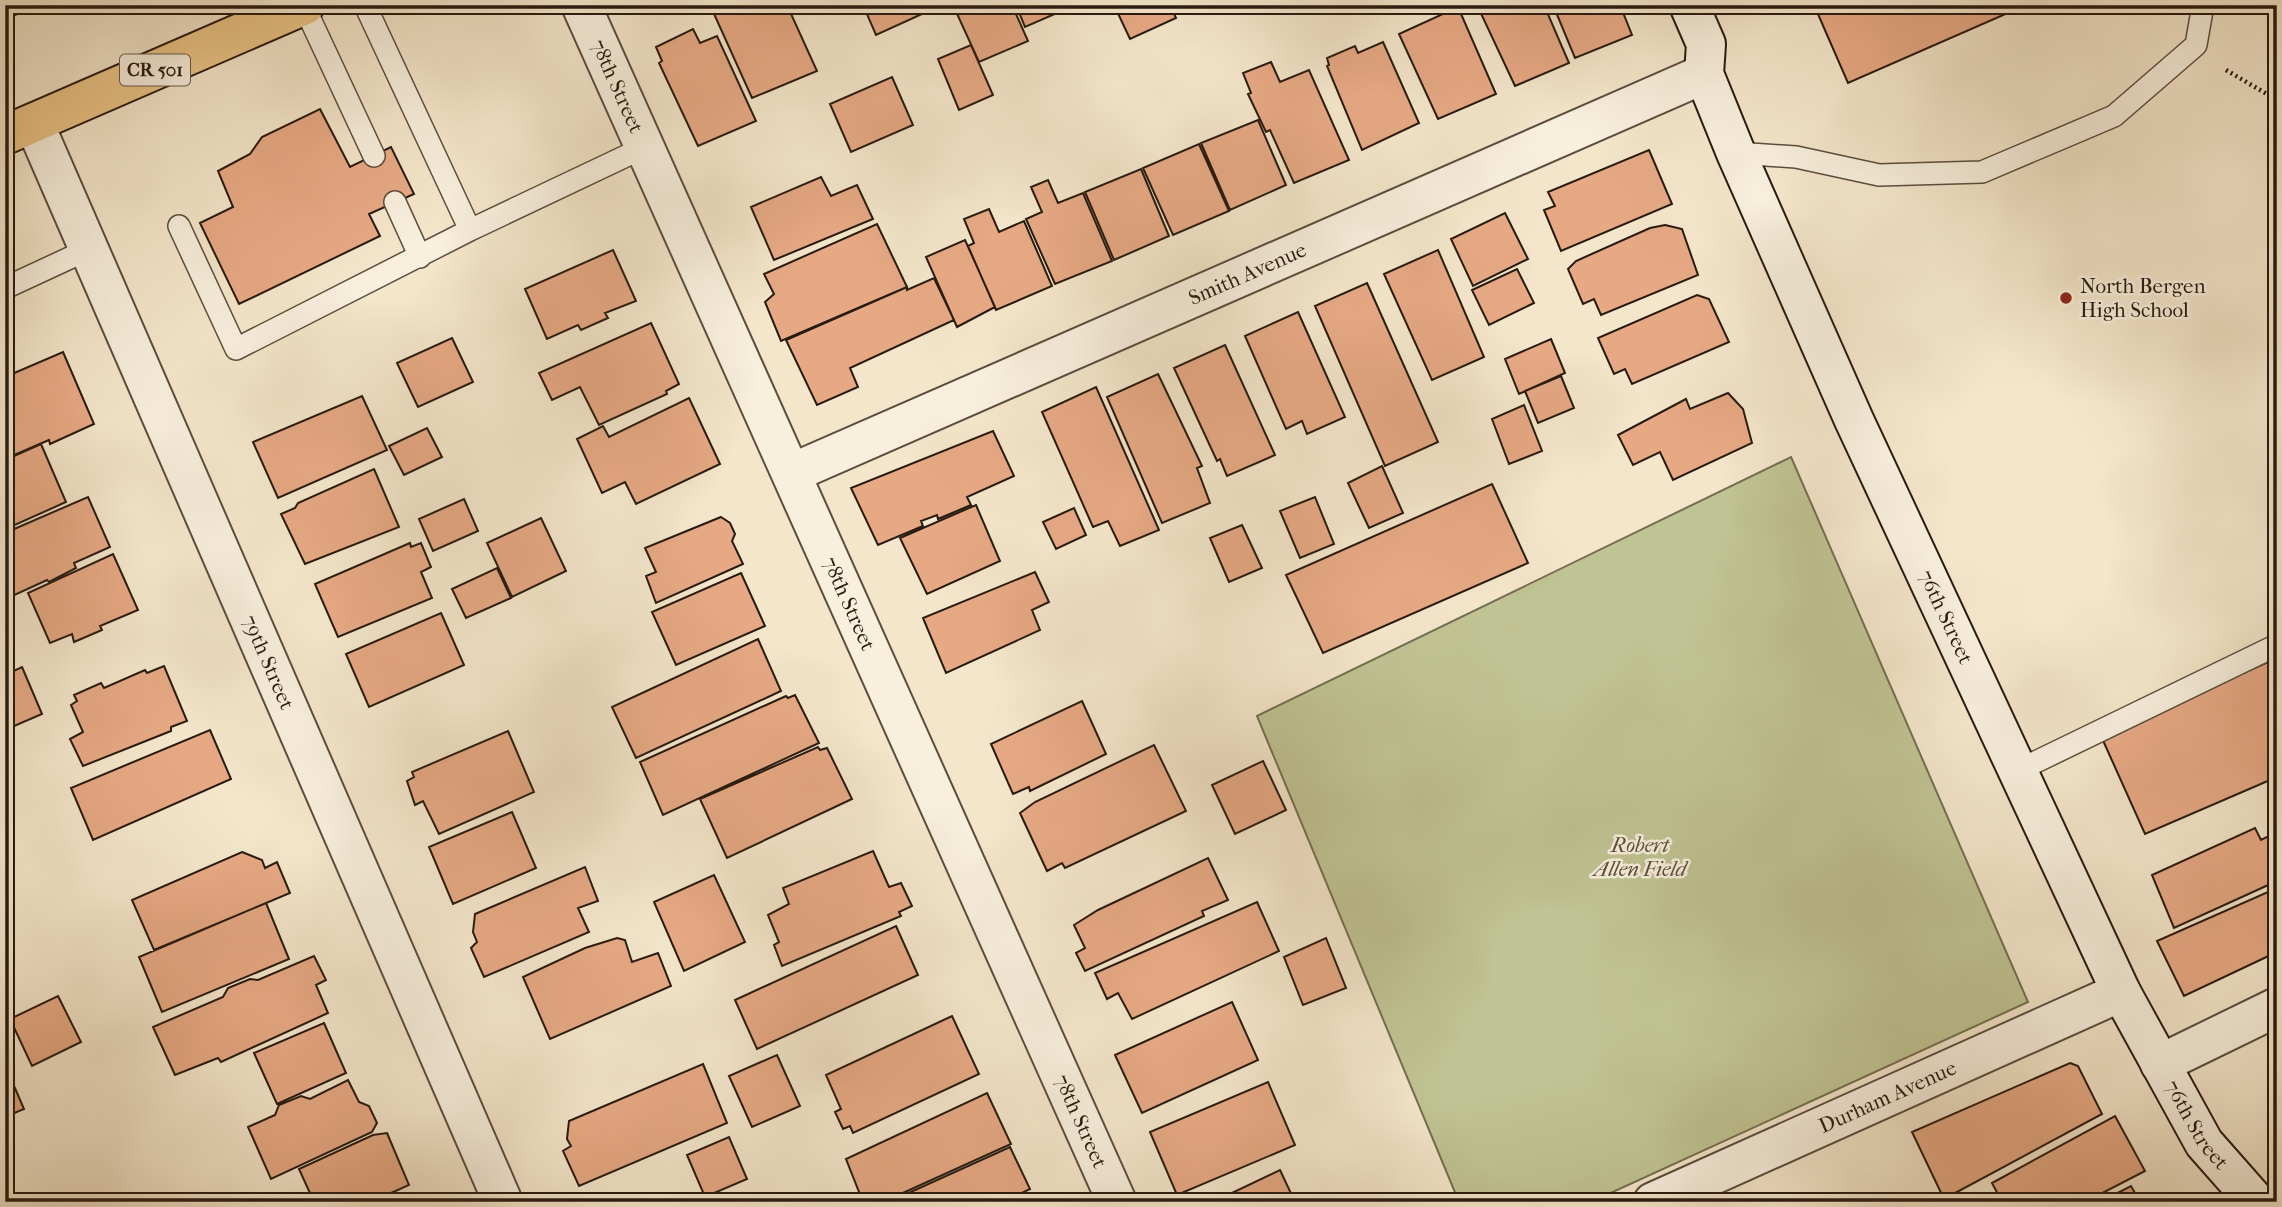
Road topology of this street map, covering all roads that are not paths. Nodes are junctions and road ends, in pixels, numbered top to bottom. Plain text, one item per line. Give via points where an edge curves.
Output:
1 (304, 5) edge
2 (365, 5) edge
3 (581, 5) edge
4 (1689, 5) edge
5 (2203, 5) edge
6 (1704, 74) junction
7 (19, 129) edge
8 (645, 147) junction
9 (1736, 153) junction
10 (374, 156) dead end
11 (395, 202) dead end
12 (178, 226) dead end
13 (470, 230) junction
14 (89, 249) junction
15 (420, 257) junction
16 (5, 288) edge
17 (792, 473) junction
18 (2277, 645) edge
19 (2017, 771) junction
20 (2121, 992) junction
21 (2277, 1007) edge
22 (2160, 1064) junction
23 (503, 1202) edge
24 (1117, 1202) edge
25 (1653, 1202) edge
26 (2256, 1202) edge

1 - 7 main road, CR 501
1 - 10 lane
2 - 13 lane
3 - 8 street, 78th Street
4 - 6 street, 76th Street via 1706,44
5 - 9 lane via 2196,45 2114,116 1982,172 1879,175 1796,157
6 - 9 street, 76th Street
6 - 17 street, Smith Avenue
7 - 14 street, 79th Street
8 - 13 lane
8 - 17 street, 78th Street
9 - 19 street, 76th Street
11 - 15 lane
12 - 15 lane via 236,349
13 - 15 lane
14 - 16 lane
14 - 23 street, 79th Street
17 - 24 street, 78th Street
18 - 19 lane
19 - 20 street, 76th Street
20 - 22 street, 76th Street
20 - 25 street, Durham Avenue
21 - 22 street
22 - 26 street, 76th Street via 2204,1143

